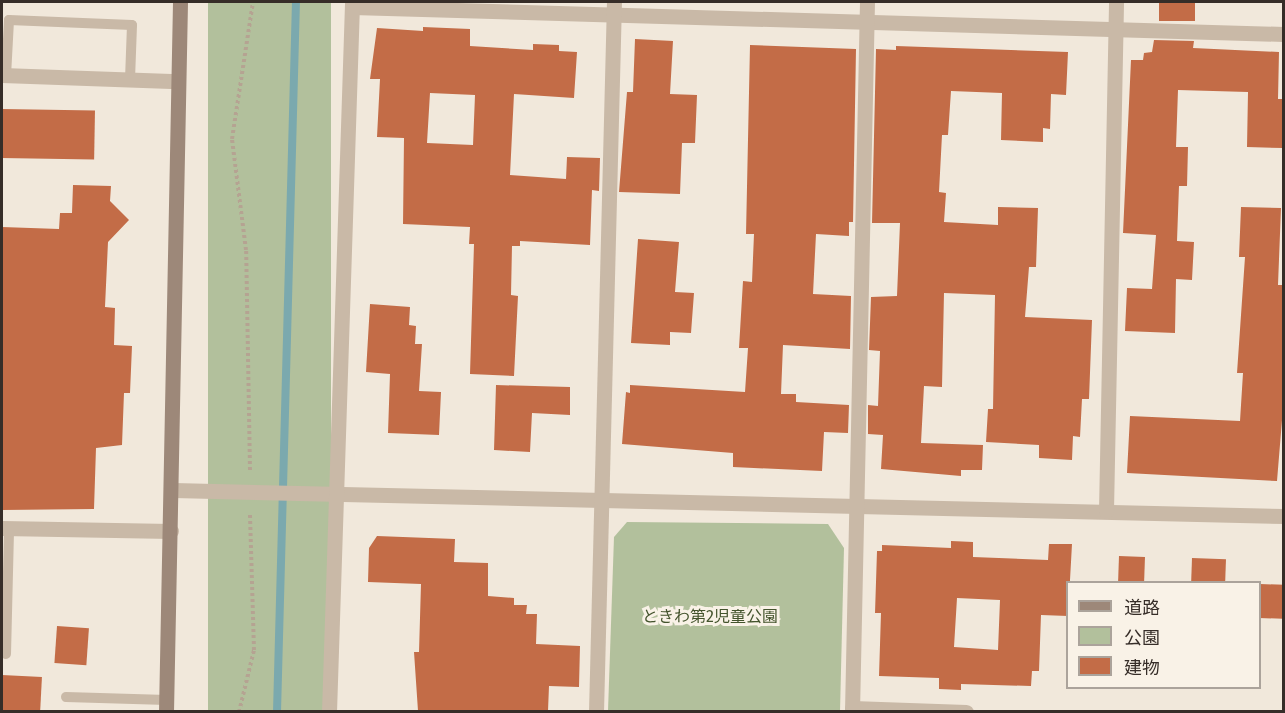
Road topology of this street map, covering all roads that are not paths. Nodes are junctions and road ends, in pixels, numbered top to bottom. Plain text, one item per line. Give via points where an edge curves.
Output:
1 (180, 2) edge
2 (867, 2) edge
3 (1116, 2) edge
4 (352, 4) edge
5 (614, 9) edge
6 (867, 21) junction
7 (1115, 30) junction
8 (1284, 34) edge
9 (4, 76) edge
10 (130, 80) junction
11 (178, 81) junction
12 (173, 490) junction
13 (334, 492) junction
14 (602, 502) junction
15 (857, 507) junction
16 (1106, 511) junction
17 (1284, 516) edge
18 (5, 528) edge
19 (171, 531) junction
20 (6, 654) dead end
21 (66, 697) dead end
22 (166, 706) edge
23 (852, 710) edge
24 (329, 711) edge
25 (596, 711) edge
26 (966, 711) edge

1 - 11 street
2 - 6 street
3 - 7 street
4 - 5 street
4 - 13 street
5 - 6 street
5 - 14 street
6 - 7 street
6 - 15 street
7 - 8 street
7 - 16 street
9 - 10 street
9 - 10 lane via 9,20 132,25
10 - 11 street
11 - 12 street
12 - 13 street
12 - 19 street
13 - 14 street
13 - 24 street
14 - 15 street
14 - 25 street
15 - 16 street
15 - 23 street
16 - 17 street
18 - 19 street
18 - 20 lane
19 - 22 street
21 - 22 lane
23 - 26 street

